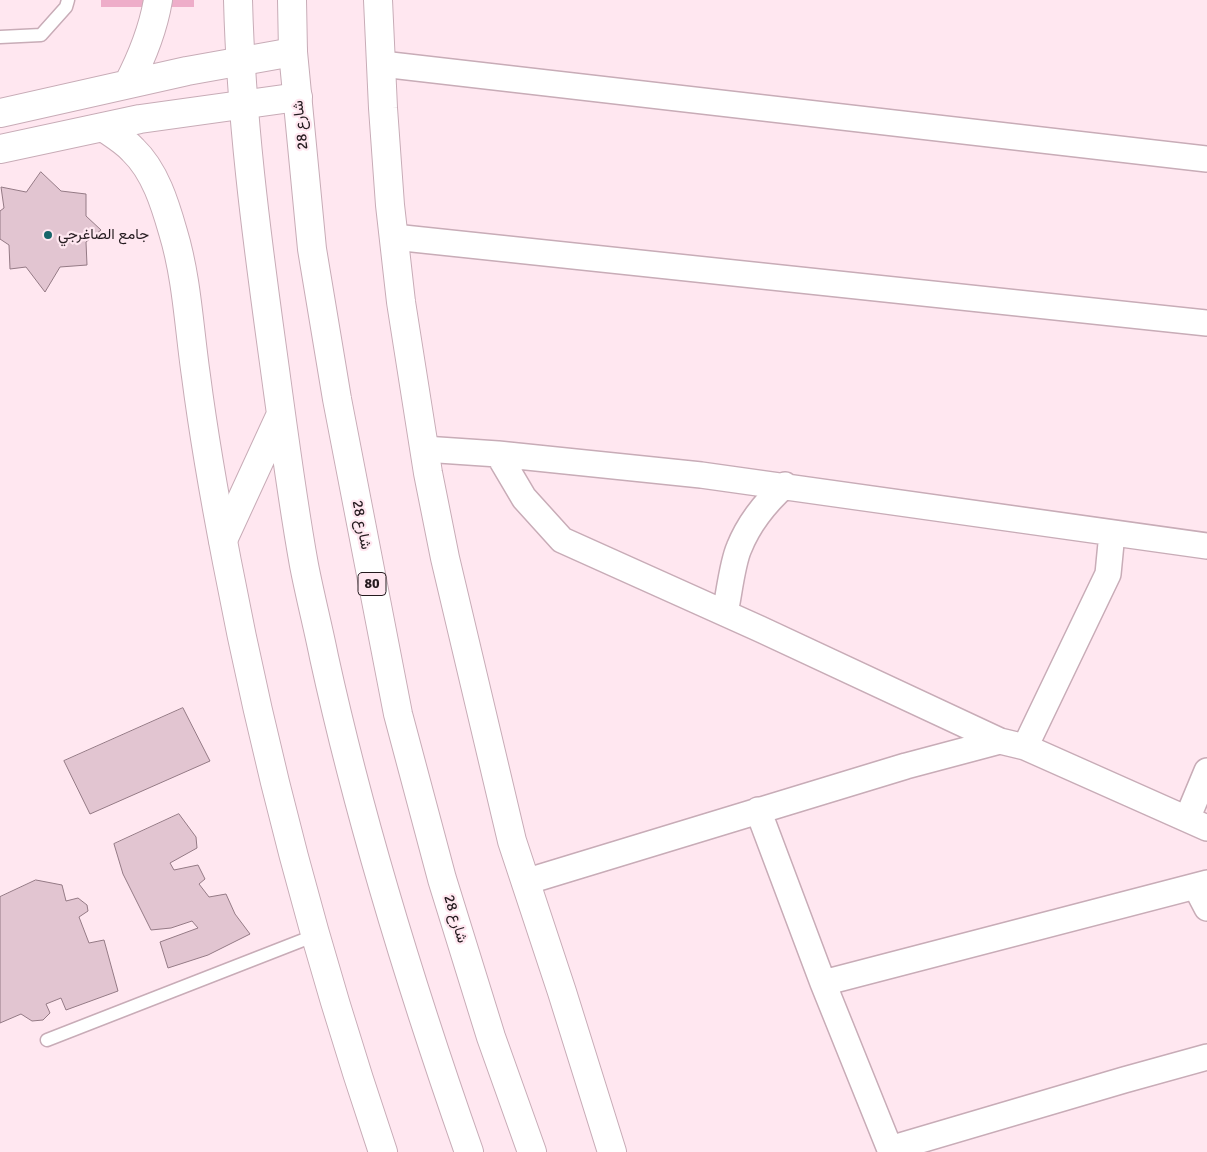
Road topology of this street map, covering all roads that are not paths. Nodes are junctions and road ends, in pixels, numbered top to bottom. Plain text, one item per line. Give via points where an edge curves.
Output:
1 (68, 0) edge
2 (158, 0) edge
3 (238, 0) edge
4 (292, 0) edge
5 (378, 0) edge
6 (0, 37) edge
7 (293, 52) junction
8 (240, 60) junction
9 (382, 64) junction
10 (128, 84) junction
11 (298, 97) junction
12 (243, 104) junction
13 (0, 113) edge
14 (103, 127) junction
15 (0, 149) edge
16 (1207, 160) edge
17 (394, 237) junction
18 (1207, 323) edge
19 (281, 414) junction
20 (424, 449) junction
21 (498, 454) junction
22 (785, 485) junction
23 (1112, 533) junction
24 (223, 540) junction
25 (1207, 546) edge
26 (726, 613) junction
27 (1000, 741) junction
28 (1026, 747) junction
29 (1207, 771) edge
30 (758, 810) junction
31 (1197, 824) edge
32 (525, 882) junction
33 (1203, 893) edge
34 (316, 935) junction
35 (823, 983) junction
36 (47, 1040) dead end
37 (1207, 1058) edge
38 (891, 1151) edge
39 (383, 1152) edge
40 (469, 1152) edge
41 (532, 1152) edge
42 (612, 1152) edge

1 - 6 lane via 66,7 41,35
2 - 10 main road via 149,38
3 - 8 main road
4 - 7 main road, شارع 28 / 80
5 - 9 main road
7 - 8 main road
7 - 11 main road, شارع 28 / 80
8 - 10 main road
8 - 12 main road
9 - 16 street
9 - 17 main road
10 - 13 main road
11 - 12 main road
11 - 41 main road, شارع 28 / 80 via 312,248 337,399 398,714 442,879
12 - 14 main road
12 - 19 main road via 259,259
14 - 15 main road
14 - 24 main road via 144,162 164,204 173,233 205,446
17 - 18 street
17 - 20 main road
19 - 24 main road
19 - 40 main road via 304,566 340,726 383,887
20 - 21 street
20 - 32 main road via 445,558 512,841
21 - 22 street
21 - 26 street via 524,498 562,540
22 - 23 street
22 - 26 street via 751,524 738,550
23 - 25 street
23 - 28 street via 1108,574
24 - 34 main road via 256,698
26 - 27 street
27 - 28 street
27 - 30 street
28 - 31 street
29 - 31 street
30 - 32 street
30 - 35 street
32 - 42 main road
33 - 35 street
34 - 36 lane
34 - 39 main road
35 - 38 street
37 - 38 street

